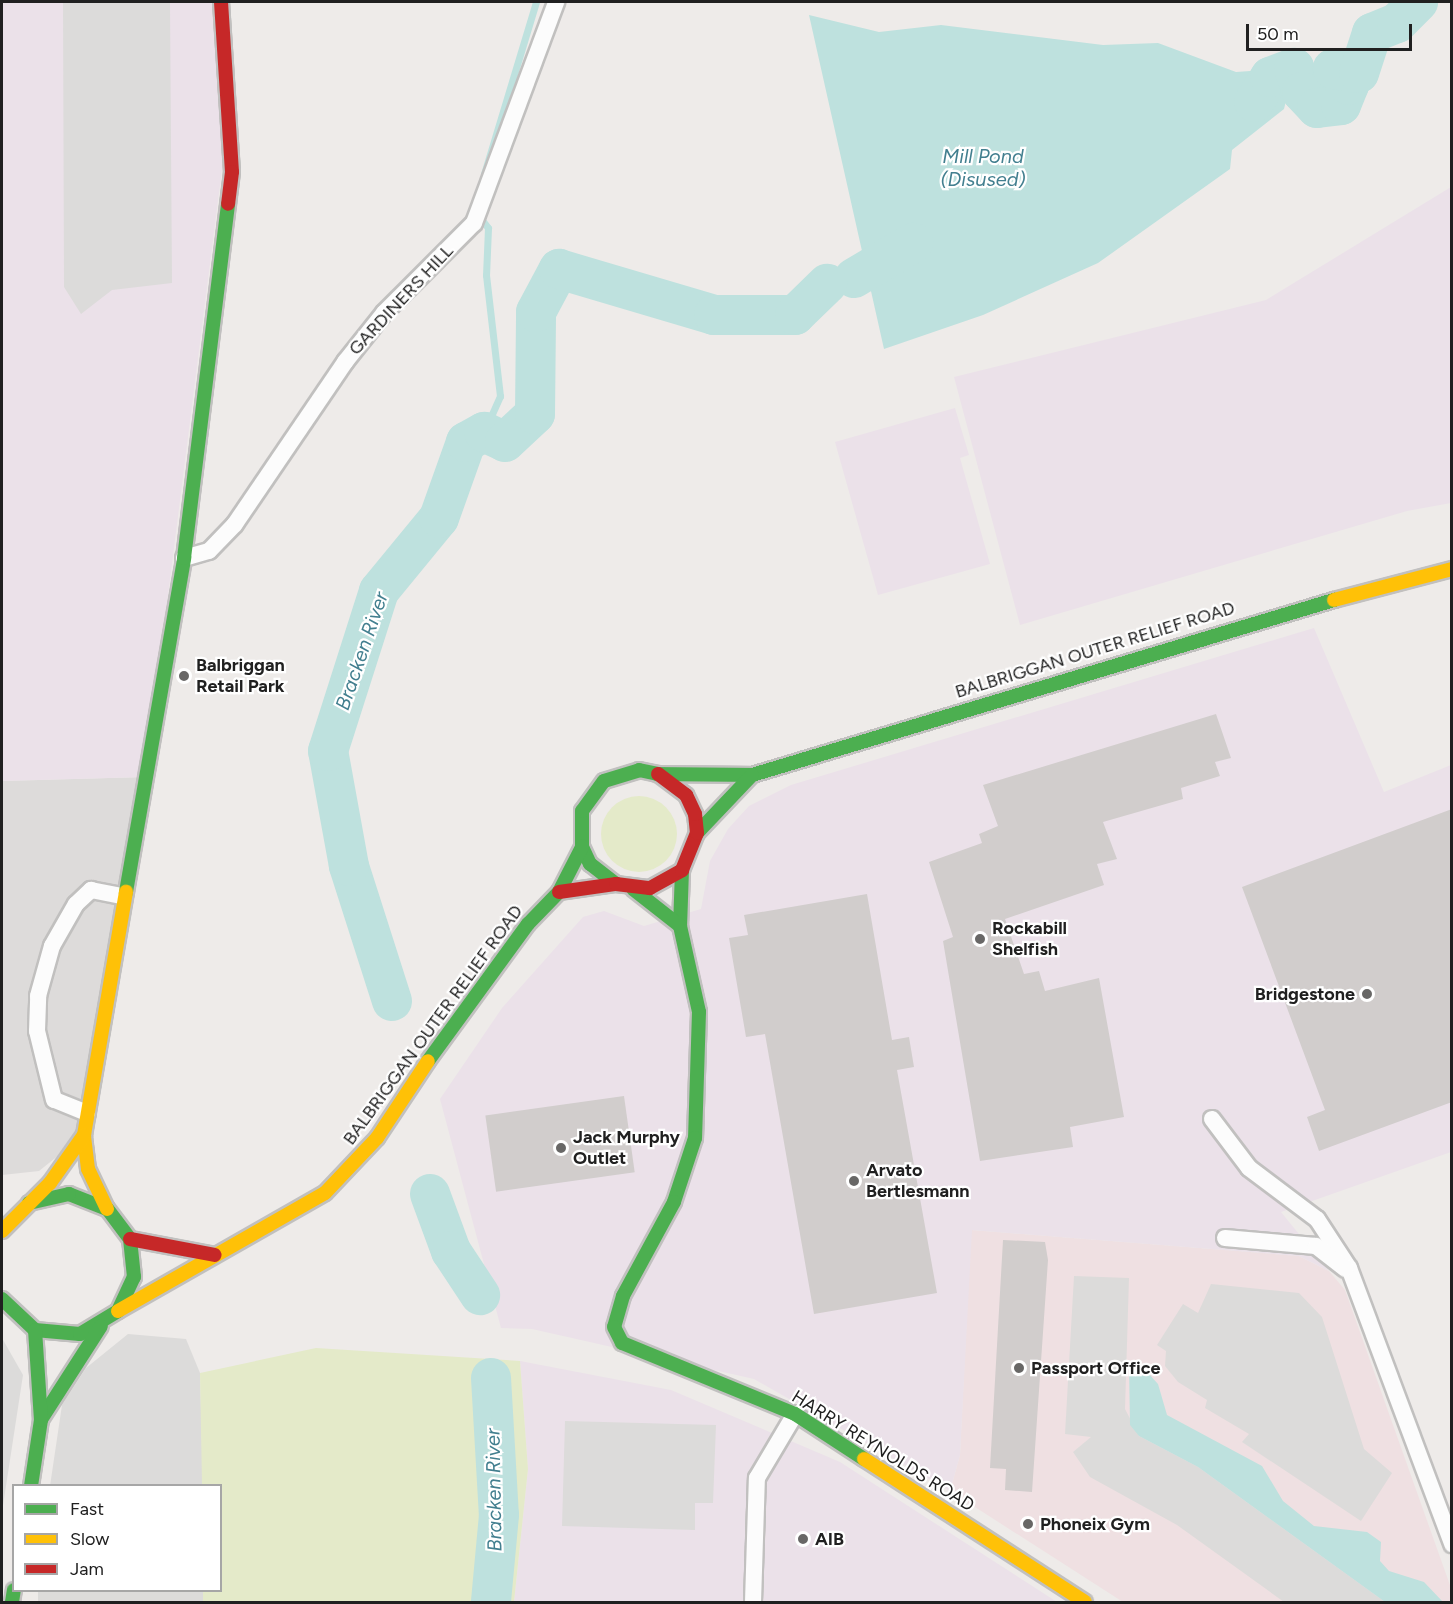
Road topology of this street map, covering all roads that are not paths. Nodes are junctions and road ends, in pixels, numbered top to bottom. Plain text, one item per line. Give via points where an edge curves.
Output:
1 (221, 2) edge
2 (556, 2) edge
3 (184, 558) junction
4 (1452, 569) edge
5 (657, 774) junction
6 (752, 775) junction
7 (697, 833) junction
8 (582, 847) junction
9 (682, 870) junction
10 (616, 884) junction
11 (633, 889) junction
12 (559, 892) junction
13 (123, 896) junction
14 (680, 927) junction
15 (87, 1113) junction
16 (1212, 1119) dead end
17 (84, 1136) junction
18 (29, 1203) junction
19 (107, 1209) junction
20 (2, 1231) edge
21 (1225, 1238) dead end
22 (130, 1239) junction
23 (215, 1255) junction
24 (1351, 1274) junction
25 (2, 1299) edge
26 (118, 1311) junction
27 (101, 1326) junction
28 (35, 1330) junction
29 (795, 1414) junction
30 (41, 1420) junction
31 (30, 1484) edge
32 (1452, 1544) edge
33 (753, 1602) edge
34 (1085, 1602) edge

1 - 3 street via 232,172
2 - 3 street, GARDINERS HILL via 478,216 390,307 345,362 235,524 209,551
3 - 13 street
4 - 6 street, BALBRIGGAN OUTER RELIEF ROAD via 1235,625
5 - 6 street, BALBRIGGAN OUTER RELIEF ROAD
5 - 7 street via 686,795
5 - 8 street via 639,770 604,781 582,811
6 - 7 street, BALBRIGGAN OUTER RELIEF ROAD
7 - 9 street
8 - 10 street via 596,870
8 - 12 street, BALBRIGGAN OUTER RELIEF ROAD
9 - 11 street via 666,882
9 - 14 street, HARRY REYNOLDS ROAD
10 - 11 street
10 - 12 street
11 - 14 street
12 - 23 street, BALBRIGGAN OUTER RELIEF ROAD via 528,924 461,1012 377,1138 325,1193
13 - 15 street
13 - 15 street via 91,890 76,904 52,946 38,996 37,1031 54,1100
14 - 29 street, HARRY REYNOLDS ROAD via 699,1012 695,1138 674,1202 623,1296 614,1327 622,1343 638,1351 718,1378
15 - 17 street
16 - 24 street via 1249,1168 1317,1219
17 - 18 street
17 - 19 street via 88,1169
18 - 19 street via 69,1194
18 - 20 street
19 - 22 street
21 - 24 street via 1316,1246
22 - 23 street
22 - 26 street via 134,1277
23 - 26 street, BALBRIGGAN OUTER RELIEF ROAD
24 - 32 street
25 - 28 street
26 - 27 street
27 - 28 street via 57,1336
27 - 30 street
28 - 30 street
29 - 33 street via 757,1478
29 - 34 street, HARRY REYNOLDS ROAD
30 - 31 street

